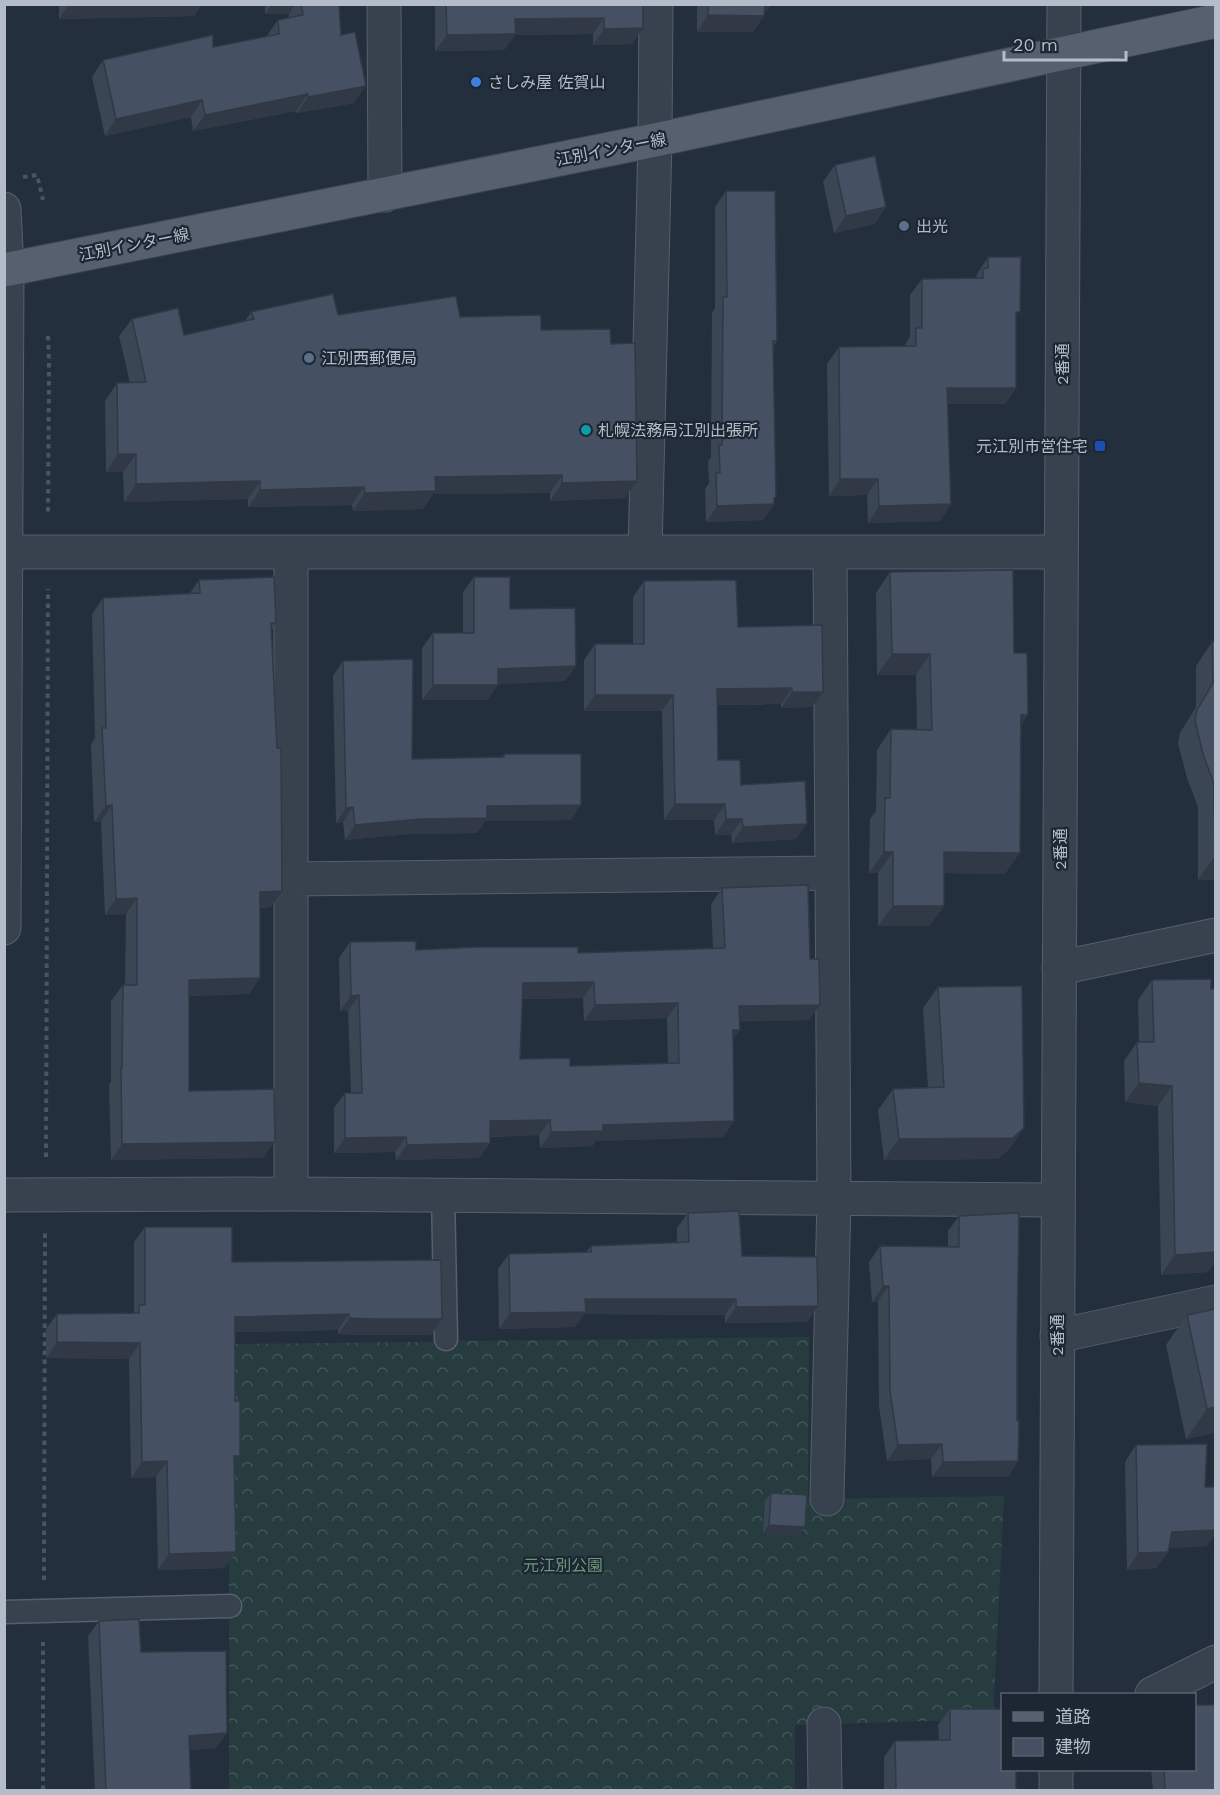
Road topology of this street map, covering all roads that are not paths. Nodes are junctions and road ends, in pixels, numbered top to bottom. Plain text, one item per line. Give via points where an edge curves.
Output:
1 (384, 4) edge
2 (656, 4) edge
3 (1064, 4) edge
4 (1215, 21) edge
5 (1064, 54) junction
6 (655, 140) junction
7 (385, 195) junction
8 (4, 209) edge
9 (6, 269) edge
10 (6, 552) junction
11 (291, 552) junction
12 (645, 552) junction
13 (830, 552) junction
14 (1061, 552) junction
15 (832, 873) junction
16 (291, 879) junction
17 (4, 928) edge
18 (1215, 935) edge
19 (1059, 968) junction
20 (291, 1194) junction
21 (4, 1195) edge
22 (442, 1195) junction
23 (834, 1199) junction
24 (1058, 1200) junction
25 (1215, 1302) edge
26 (1057, 1336) junction
27 (447, 1340) dead end
28 (827, 1499) dead end
29 (230, 1606) dead end
30 (4, 1612) edge
31 (1215, 1662) edge
32 (1056, 1693) edge
33 (1156, 1693) edge
34 (824, 1724) dead end
35 (1056, 1771) edge
36 (825, 1791) edge
37 (1056, 1791) edge

1 - 7 street
2 - 6 street
3 - 5 street, 2番通
4 - 5 main road, 江別インター線
5 - 6 main road, 江別インター線
5 - 14 street, 2番通
6 - 7 main road, 江別インター線
6 - 12 street
7 - 9 main road, 江別インター線
8 - 9 street
9 - 10 street
10 - 11 street
10 - 17 street
11 - 12 street
11 - 16 street
12 - 13 street
13 - 14 street
13 - 15 street
14 - 19 street, 2番通
15 - 16 street
15 - 23 street
16 - 20 street
18 - 19 street
19 - 24 street, 2番通
20 - 21 street
20 - 22 street
22 - 23 street
22 - 27 lane
23 - 24 street
23 - 28 street
24 - 26 street, 2番通
25 - 26 street
26 - 32 street, 2番通
29 - 30 lane
31 - 33 street
34 - 36 street
35 - 37 street

